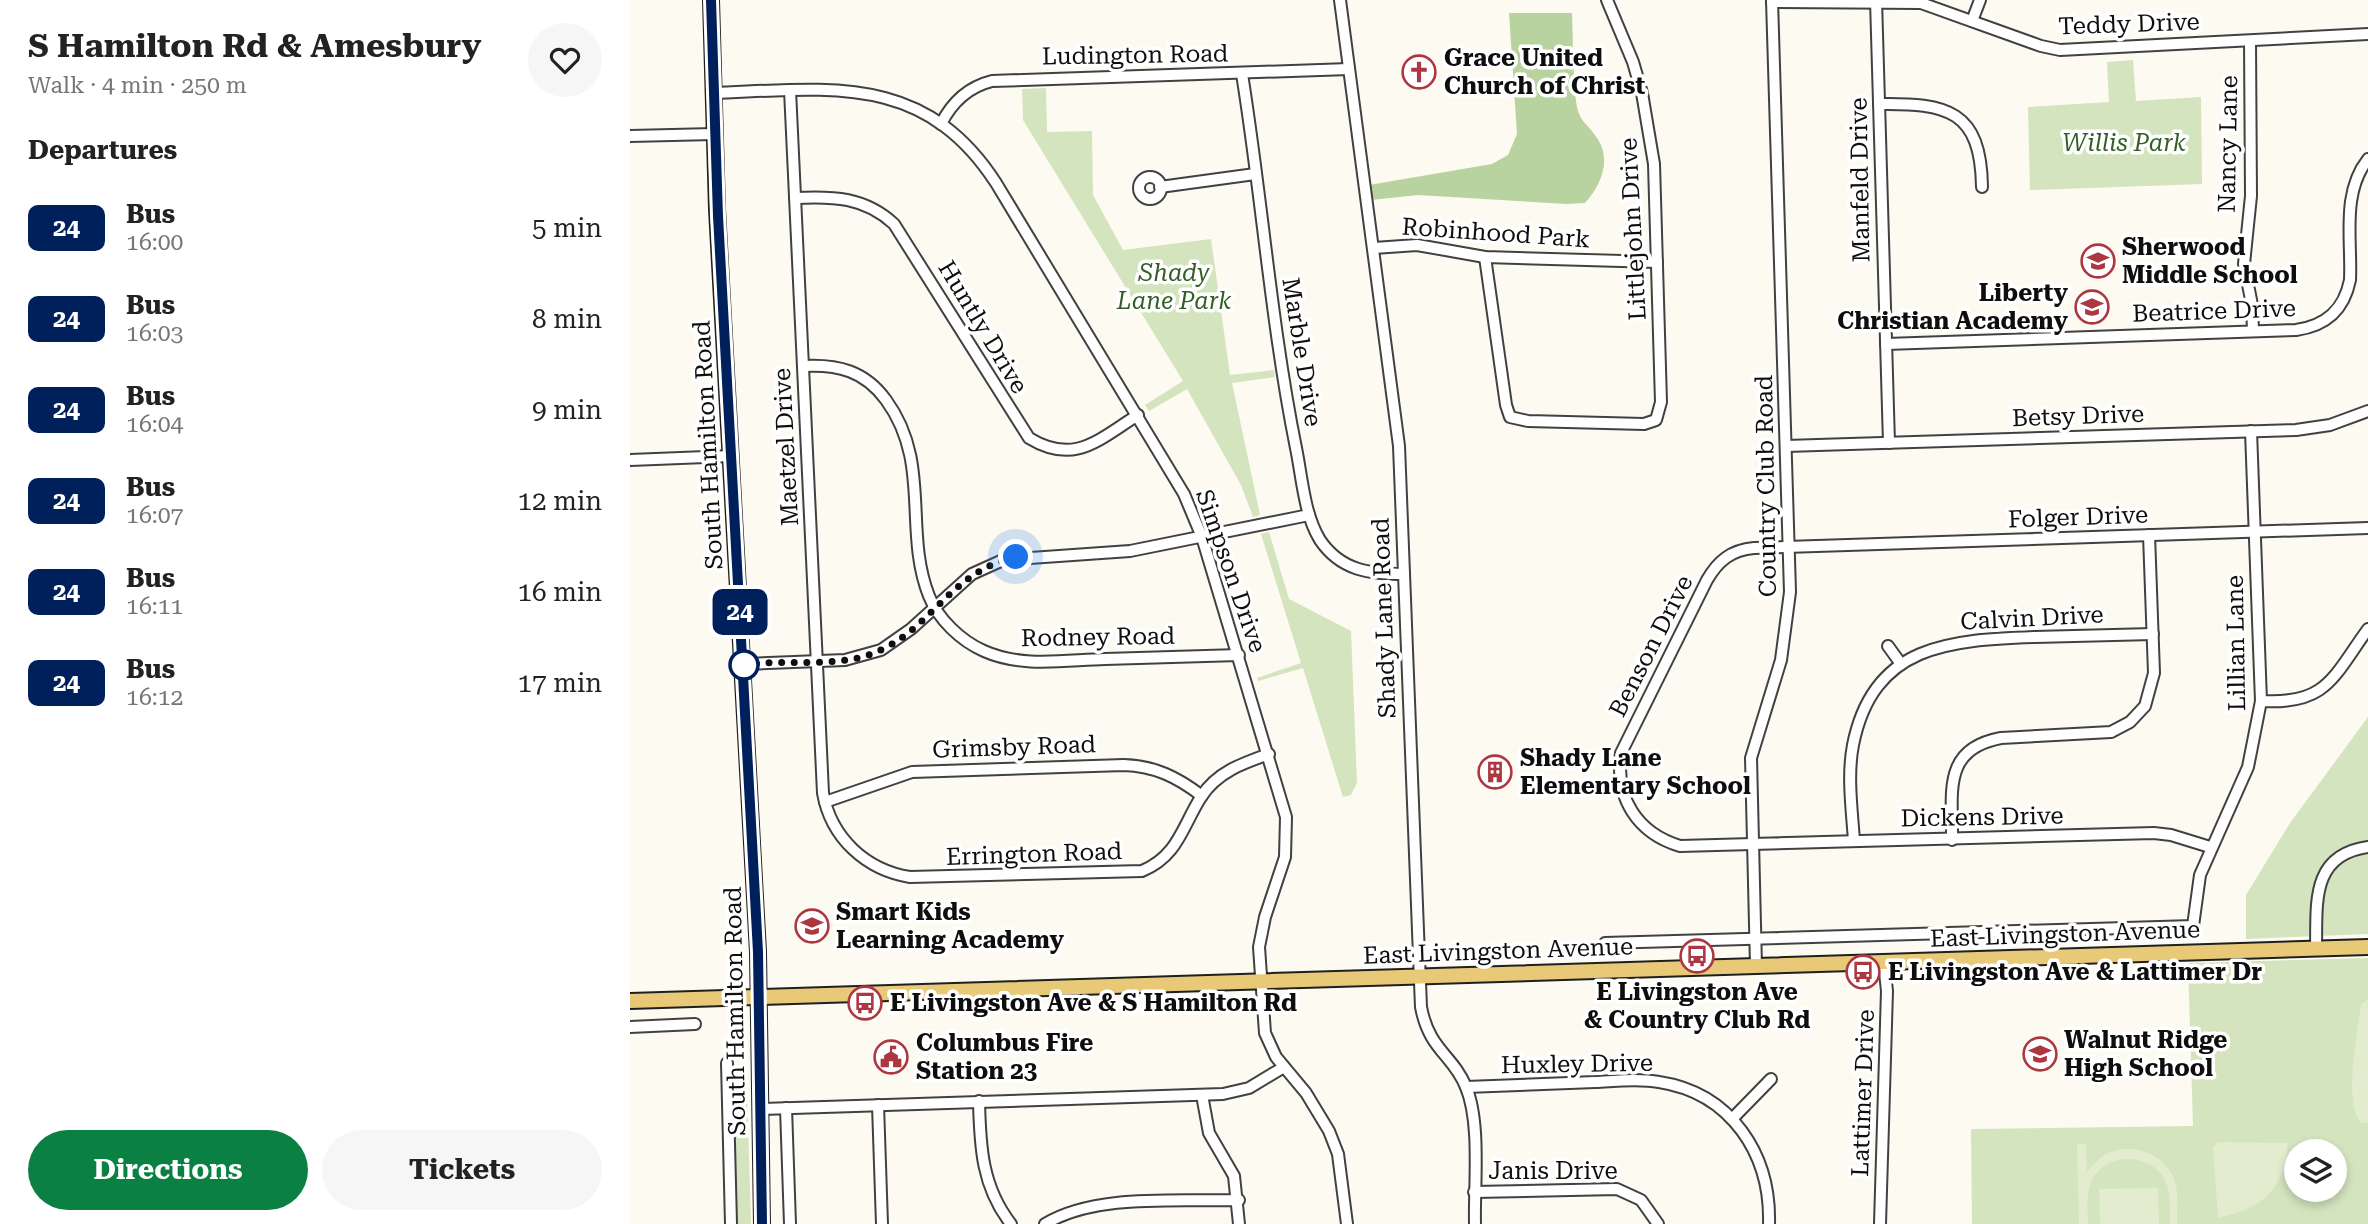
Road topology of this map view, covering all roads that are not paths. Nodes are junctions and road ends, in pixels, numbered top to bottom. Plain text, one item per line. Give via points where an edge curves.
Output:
1 (711, 0) edge
2 (1340, 0) edge
3 (1607, 0) edge
4 (1980, 0) edge
5 (1772, 1) edge
6 (1876, 1) edge
7 (1972, 21) junction
8 (2368, 34) edge
9 (2250, 41) junction
10 (1349, 69) junction
11 (1242, 74) junction
12 (790, 90) junction
13 (713, 93) junction
14 (1880, 104) junction
15 (941, 124) junction
16 (714, 134) junction
17 (630, 136) edge
18 (2368, 159) edge
19 (1255, 174) junction
20 (1160, 187) dead end
21 (1982, 187) dead end
22 (795, 198) junction
23 (1374, 248) junction
24 (1485, 257) junction
25 (1657, 262) junction
26 (2253, 331) junction
27 (1886, 344) junction
28 (803, 366) junction
29 (2368, 411) edge
30 (1138, 415) junction
31 (2252, 431) junction
32 (1889, 443) junction
33 (1786, 446) junction
34 (731, 456) junction
35 (630, 460) edge
36 (1309, 514) junction
37 (2368, 528) edge
38 (2255, 532) junction
39 (2149, 535) junction
40 (1202, 537) junction
41 (1788, 548) junction
42 (1404, 574) junction
43 (934, 607) junction
44 (2368, 629) edge
45 (2153, 634) junction
46 (1888, 646) dead end
47 (1239, 655) junction
48 (817, 661) junction
49 (744, 664) junction
50 (1901, 664) junction
51 (2261, 701) junction
52 (1269, 754) junction
53 (1202, 796) junction
54 (825, 802) junction
55 (1952, 840) junction
56 (1854, 841) junction
57 (1753, 844) junction
58 (2210, 847) junction
59 (2368, 847) edge
60 (1755, 940) junction
61 (1605, 943) dead end
62 (2368, 947) edge
63 (2316, 949) junction
64 (1884, 963) junction
65 (1756, 966) junction
66 (1419, 976) junction
67 (1260, 982) junction
68 (758, 998) junction
69 (630, 1001) edge
70 (695, 1024) dead end
71 (630, 1027) edge
72 (727, 1063) dead end
73 (1284, 1067) junction
74 (1771, 1079) dead end
75 (1466, 1087) junction
76 (1202, 1095) junction
77 (979, 1101) junction
78 (878, 1105) junction
79 (786, 1108) junction
80 (760, 1109) junction
81 (1732, 1119) junction
82 (1474, 1192) junction
83 (1239, 1200) junction
84 (730, 1224) edge
85 (762, 1224) edge
86 (790, 1224) edge
87 (882, 1224) edge
88 (1011, 1224) edge
89 (1045, 1224) edge
90 (1239, 1224) edge
91 (1347, 1224) edge
92 (1475, 1224) edge
93 (1658, 1224) edge
94 (1769, 1224) edge
95 (1880, 1224) edge

1 - 13 main road, South Hamilton Road
2 - 10 street, Shady Lane Road
3 - 25 street, Littlejohn Drive via 1633,62 1650,126
4 - 7 street
5 - 6 street, Teddy Drive
5 - 33 street, Country Club Road
6 - 7 street, Teddy Drive via 1921,3
6 - 14 street, Manfeld Drive
7 - 9 street, Teddy Drive via 2060,50
8 - 9 street, Teddy Drive
9 - 26 street, Nancy Lane via 2251,195 2244,264
10 - 11 street, Ludington Road
10 - 23 street, Shady Lane Road
11 - 15 street, Ludington Road via 992,81 954,103
11 - 19 street, Marble Drive
12 - 13 street, Simpson Drive
12 - 15 street, Simpson Drive via 852,90 877,95
12 - 22 street, Maetzel Drive
13 - 16 main road, South Hamilton Road
14 - 21 street via 1923,103 1952,113 1974,136
14 - 27 street, Manfeld Drive
15 - 30 street, Simpson Drive via 984,164
16 - 17 street
16 - 34 main road, South Hamilton Road
18 - 26 street, Beatrice Drive via 2352,191 2350,280 2342,304 2327,320 2307,328
19 - 20 street
19 - 36 street, Marble Drive via 1288,410
22 - 28 street, Maetzel Drive
22 - 30 street, Huntly Drive via 856,200 894,224 1029,438 1052,450 1072,451
23 - 24 street, Robinhood Park via 1417,245
23 - 42 street, Shady Lane Road via 1395,398
24 - 25 street, Robinhood Park
24 - 25 street, Littlejohn Drive via 1507,410 1510,417 1528,421 1644,424 1656,420 1661,408
26 - 27 street, Beatrice Drive
27 - 32 street, Manfeld Drive
28 - 43 street via 838,366 859,374 881,393 898,418 915,467 921,569
28 - 48 street, Maetzel Drive
29 - 31 street, Betsy Drive via 2313,429
30 - 40 street, Simpson Drive via 1184,494
31 - 32 street, Betsy Drive
31 - 38 street, Lillian Lane
32 - 33 street, Betsy Drive
33 - 41 street, Country Club Road
34 - 35 street
34 - 49 main road, South Hamilton Road
36 - 40 street
36 - 42 street, Marble Drive via 1320,538 1339,560 1363,572
37 - 38 street, Folger Drive
38 - 39 street, Folger Drive
38 - 51 street, Lillian Lane
39 - 41 street, Folger Drive
39 - 45 street
40 - 43 street via 1130,551 1003,560 972,574
40 - 47 street, Simpson Drive
41 - 57 street, Country Club Road via 1787,630 1751,758
41 - 57 street, Benson Drive via 1744,549 1717,564 1624,747 1619,770 1630,809 1658,838 1692,847
42 - 66 street, Shady Lane Road
43 - 47 street, Rodney Road via 969,642 1012,660
43 - 48 street via 881,650 845,660
44 - 51 street via 2316,694 2297,701
45 - 50 street, Calvin Drive via 1960,641 1936,646
45 - 55 street via 2154,673 2149,696 2138,714 2122,727 2090,735 2001,738 1984,742 1964,756 1951,783
46 - 50 street
47 - 52 street, Simpson Drive
48 - 49 street
48 - 54 street, Maetzel Drive
49 - 68 main road, South Hamilton Road
50 - 56 street, Calvin Drive via 1870,700 1856,730 1851,761
51 - 58 street, Lillian Lane via 2248,767
52 - 53 street, Errington Road via 1225,773
52 - 67 street, Simpson Drive via 1283,799 1287,837 1281,876 1261,931
53 - 54 street, Grimsby Road via 1170,774 1124,765 912,772
53 - 54 street, Errington Road via 1176,847 1142,871 926,878 894,875 864,860 840,834
55 - 56 street, Dickens Drive
55 - 58 street, Dickens Drive via 2154,833
56 - 57 street, Dickens Drive
57 - 60 street, Country Club Road
58 - 60 street, Lillian Lane via 2200,875 2193,926
59 - 63 street via 2338,858 2323,877
60 - 61 street
60 - 65 street, Country Club Road
62 - 63 main road, East Livingston Avenue
63 - 64 main road, East Livingston Avenue
64 - 65 main road, East Livingston Avenue
64 - 95 street, Lattimer Drive
65 - 66 main road, East Livingston Avenue
66 - 67 main road, East Livingston Avenue
66 - 75 street, Shady Lane Road via 1429,1035
67 - 68 main road, East Livingston Avenue
67 - 73 street, Simpson Drive via 1265,1034
68 - 69 main road, East Livingston Avenue
68 - 80 main road, South Hamilton Road
70 - 71 street
72 - 84 street
73 - 76 street via 1249,1088
73 - 91 street, Simpson Drive via 1329,1131 1342,1174
74 - 81 street
75 - 81 street, Huxley Drive via 1658,1081 1704,1097
75 - 82 street, Shady Lane Road via 1473,1127
76 - 77 street
76 - 83 street via 1209,1133 1234,1176
77 - 78 street
77 - 88 street via 984,1168 997,1205
78 - 79 street
78 - 87 street
79 - 80 street
79 - 86 street
80 - 85 main road, South Hamilton Road
81 - 94 street, Huxley Drive via 1760,1161
82 - 92 street, Shady Lane Road
82 - 93 street, Janis Drive via 1617,1189 1642,1200
83 - 89 street via 1094,1206
83 - 90 street

